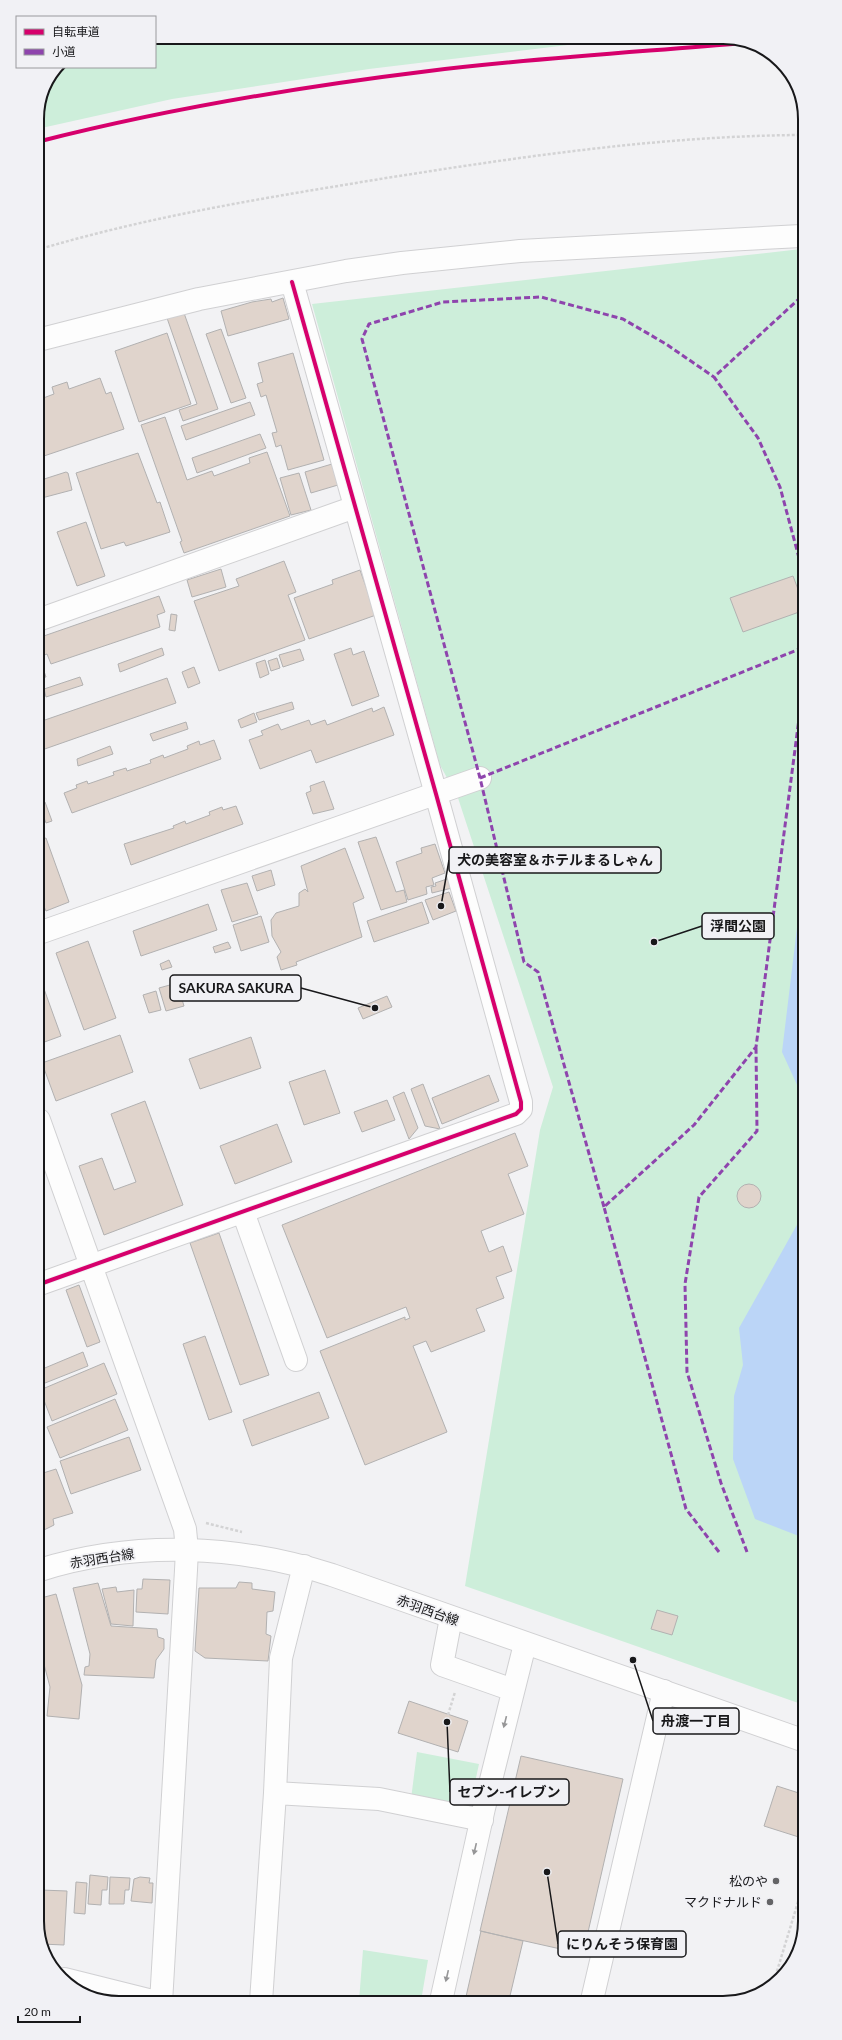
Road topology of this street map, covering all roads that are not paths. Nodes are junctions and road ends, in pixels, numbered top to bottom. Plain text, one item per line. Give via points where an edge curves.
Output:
1 (798, 236) edge
2 (292, 282) junction
3 (44, 338) edge
4 (355, 507) junction
5 (44, 618) edge
6 (480, 778) dead end
7 (436, 794) junction
8 (44, 931) edge
9 (44, 1134) edge
10 (243, 1212) junction
11 (91, 1266) junction
12 (44, 1283) edge
13 (296, 1360) dead end
14 (187, 1550) junction
15 (304, 1566) junction
16 (44, 1569) edge
17 (452, 1618) junction
18 (525, 1644) junction
19 (513, 1690) junction
20 (664, 1691) junction
21 (798, 1738) edge
22 (275, 1793) junction
23 (482, 1820) junction
24 (76, 1982) edge
25 (135, 1996) edge
26 (160, 1996) edge
27 (261, 1996) edge
28 (442, 1996) edge
29 (593, 1996) edge

1 - 2 street via 520,251 402,263
2 - 3 street via 199,299
2 - 4 street
4 - 5 street
4 - 7 street
6 - 7 street
7 - 8 street
7 - 10 street via 521,1109 516,1114
9 - 11 street
10 - 11 street
10 - 13 street
11 - 12 street
11 - 14 street via 185,1529
14 - 15 street, 赤羽西台線 via 247,1554
14 - 16 street, 赤羽西台線 via 122,1553 85,1558
14 - 26 street
15 - 17 street, 赤羽西台線
15 - 22 street via 281,1658
17 - 18 street, 赤羽西台線
17 - 19 street via 442,1665
18 - 19 street
18 - 20 street, 赤羽西台線
19 -> 23 street
20 - 21 street, 赤羽西台線
20 - 29 street
22 - 23 street via 379,1799
22 - 27 street
23 -> 28 street
24 - 25 street

